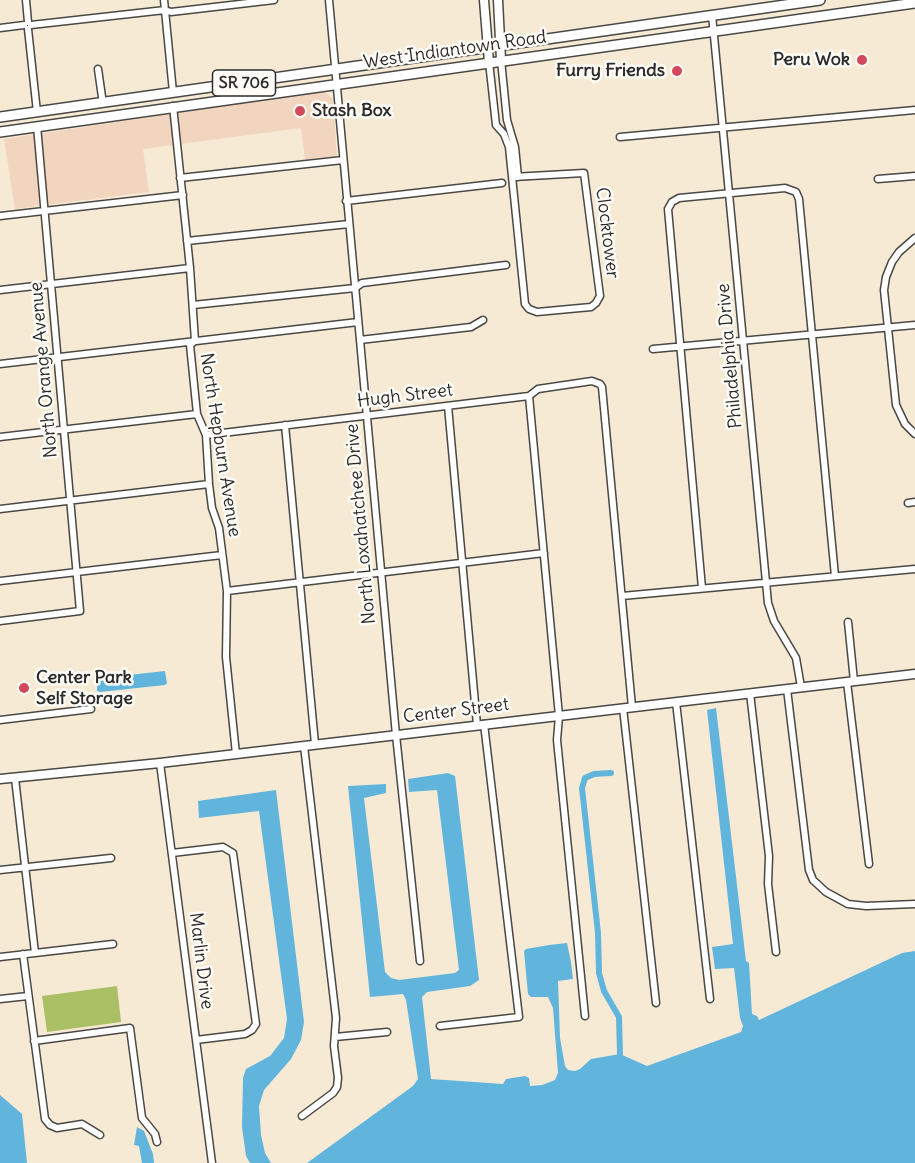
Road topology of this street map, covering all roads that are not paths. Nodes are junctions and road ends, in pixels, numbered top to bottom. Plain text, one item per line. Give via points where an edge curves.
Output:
1 (26, 0) edge
2 (164, 0) edge
3 (274, 0) edge
4 (328, 0) edge
5 (484, 0) edge
6 (498, 0) edge
7 (820, 0) edge
8 (915, 3) edge
9 (761, 4) edge
10 (165, 10) junction
11 (712, 15) junction
12 (28, 25) junction
13 (0, 28) edge
14 (714, 30) junction
15 (502, 46) junction
16 (488, 48) junction
17 (501, 60) junction
18 (489, 62) junction
19 (98, 69) dead end
20 (334, 70) junction
21 (335, 83) junction
22 (173, 92) junction
23 (102, 97) dead end
24 (134, 98) junction
25 (173, 106) junction
26 (915, 110) edge
27 (37, 112) junction
28 (0, 117) edge
29 (0, 126) edge
30 (37, 126) junction
31 (724, 127) junction
32 (0, 132) edge
33 (620, 137) dead end
34 (342, 159) junction
35 (915, 176) edge
36 (516, 177) junction
37 (180, 178) junction
38 (878, 179) dead end
39 (502, 183) dead end
40 (730, 193) junction
41 (183, 195) junction
42 (346, 201) junction
43 (45, 211) junction
44 (0, 216) edge
45 (349, 224) junction
46 (915, 238) edge
47 (187, 241) junction
48 (506, 265) dead end
49 (190, 268) junction
50 (51, 284) junction
51 (355, 288) junction
52 (0, 290) edge
53 (193, 305) junction
54 (483, 320) dead end
55 (358, 322) junction
56 (915, 325) edge
57 (888, 328) junction
58 (812, 335) junction
59 (360, 340) junction
60 (195, 341) junction
61 (743, 341) junction
62 (680, 347) junction
63 (653, 349) dead end
64 (57, 357) junction
65 (0, 364) edge
66 (529, 396) junction
67 (447, 406) junction
68 (197, 414) junction
69 (366, 416) junction
70 (285, 425) junction
71 (64, 429) junction
72 (915, 434) edge
73 (206, 435) junction
74 (0, 437) edge
75 (209, 484) junction
76 (70, 500) junction
77 (0, 509) edge
78 (544, 553) junction
79 (222, 555) junction
80 (462, 563) junction
81 (915, 569) edge
82 (76, 571) junction
83 (381, 573) junction
84 (835, 576) junction
85 (0, 581) edge
86 (766, 582) junction
87 (300, 583) junction
88 (702, 588) junction
89 (227, 591) junction
90 (622, 596) junction
91 (0, 621) edge
92 (849, 622) dead end
93 (915, 674) edge
94 (851, 681) junction
95 (801, 687) junction
96 (787, 689) junction
97 (750, 693) junction
98 (675, 702) junction
99 (628, 707) junction
100 (91, 709) dead end
101 (559, 716) junction
102 (0, 720) edge
103 (481, 725) junction
104 (396, 735) junction
105 (315, 744) junction
106 (304, 746) junction
107 (236, 754) junction
108 (160, 763) junction
109 (15, 778) junction
110 (0, 779) edge
111 (172, 853) junction
112 (111, 858) dead end
113 (870, 864) dead end
114 (24, 867) junction
115 (0, 870) edge
116 (915, 904) edge
117 (113, 944) dead end
118 (776, 952) dead end
119 (35, 953) junction
120 (23, 954) junction
121 (0, 957) edge
122 (420, 961) dead end
123 (28, 996) junction
124 (0, 999) edge
125 (710, 999) dead end
126 (656, 1003) dead end
127 (585, 1016) dead end
128 (440, 1026) dead end
129 (387, 1032) dead end
130 (335, 1037) junction
131 (196, 1040) junction
132 (34, 1041) junction
133 (302, 1116) dead end
134 (100, 1135) dead end
135 (157, 1142) dead end
136 (212, 1163) edge

1 - 12 street
2 - 10 street
3 - 10 street
4 - 20 street, North Loxahatchee Drive
5 - 16 street
6 - 15 street
7 - 9 main road, West Indiantown Road / SR 706
8 - 14 main road, West Indiantown Road / SR 706
9 - 11 main road, West Indiantown Road / SR 706
10 - 12 street
10 - 22 street
11 - 14 street, Philadelphia Drive
11 - 15 main road, West Indiantown Road / SR 706
12 - 13 street
12 - 27 street
14 - 17 main road, West Indiantown Road / SR 706
14 - 31 street, Philadelphia Drive
15 - 16 main road, West Indiantown Road / SR 706
15 - 17 street
16 - 18 street
16 - 20 main road, West Indiantown Road / SR 706
17 - 18 main road, West Indiantown Road / SR 706
17 - 36 street, Clocktower
18 - 21 main road, West Indiantown Road / SR 706
18 - 36 street, Clocktower via 496,125 504,134
19 - 23 street
20 - 21 street, North Loxahatchee Drive
20 - 22 main road, West Indiantown Road / SR 706
21 - 25 main road, West Indiantown Road / SR 706
21 - 34 street, North Loxahatchee Drive
22 - 24 main road, West Indiantown Road / SR 706
24 - 27 main road, West Indiantown Road / SR 706
24 - 30 main road via 50,115
25 - 30 main road, West Indiantown Road / SR 706
25 - 37 street, North Hepburn Avenue
26 - 31 street
27 - 28 main road, West Indiantown Road / SR 706
27 - 29 main road via 26,121
30 - 32 main road, West Indiantown Road / SR 706
30 - 43 street, North Orange Avenue
31 - 33 street
31 - 40 street, Philadelphia Drive
34 - 37 street
34 - 42 street, North Loxahatchee Drive
35 - 38 street
36 - 36 street, Clocktower via 584,173 600,296 591,307 537,312 525,304
37 - 41 street, North Hepburn Avenue
39 - 42 street
40 - 58 street via 785,188 796,192
40 - 61 street, Philadelphia Drive
40 - 62 street via 679,198 669,205
41 - 43 street
41 - 47 street, North Hepburn Avenue
42 - 45 street, North Loxahatchee Drive
43 - 44 street
43 - 50 street, North Orange Avenue
45 - 47 street
45 - 51 street, North Loxahatchee Drive
46 - 57 street via 888,269 884,290
47 - 49 street, North Hepburn Avenue
48 - 51 street via 362,283
49 - 50 street
49 - 53 street, North Hepburn Avenue
50 - 52 street
50 - 64 street, North Orange Avenue
51 - 53 street
51 - 55 street, North Loxahatchee Drive
53 - 60 street, North Hepburn Avenue
54 - 59 street via 471,327
55 - 59 street, North Loxahatchee Drive
55 - 60 street
56 - 57 street
57 - 58 street
57 - 72 street via 896,405
58 - 61 street
58 - 84 street
59 - 69 street, North Loxahatchee Drive
60 - 64 street
60 - 68 street, North Hepburn Avenue via 190,345
61 - 62 street
61 - 86 street, Philadelphia Drive
62 - 63 street
62 - 88 street
64 - 65 street
64 - 71 street, North Orange Avenue
66 - 67 street, Hugh Street
66 - 78 street
66 - 90 street, Hugh Street via 538,389 592,381 602,387
67 - 69 street, Hugh Street
67 - 80 street
68 - 71 street
68 - 73 street, North Hepburn Avenue
69 - 70 street, Hugh Street
69 - 83 street, North Loxahatchee Drive
70 - 73 street, Hugh Street
70 - 87 street
71 - 74 street
71 - 76 street, North Orange Avenue
73 - 75 street, North Hepburn Avenue
75 - 76 street
75 - 79 street, North Hepburn Avenue
76 - 77 street
76 - 82 street, North Orange Avenue
78 - 80 street
78 - 101 street
79 - 82 street
79 - 89 street, North Hepburn Avenue
80 - 83 street
80 - 103 street
81 - 84 street
82 - 85 street
82 - 91 street, North Orange Avenue via 80,611
83 - 87 street
83 - 104 street, North Loxahatchee Drive
84 - 86 street
86 - 88 street
86 - 95 street, Philadelphia Drive via 770,610 796,658
87 - 89 street
87 - 105 street
88 - 90 street
89 - 107 street, North Hepburn Avenue via 226,657
90 - 99 street
92 - 94 street
93 - 94 street, Center Street
94 - 95 street, Center Street
94 - 113 street
95 - 96 street, Center Street
96 - 97 street, Center Street
96 - 116 street via 813,880 848,904
97 - 98 street, Center Street
97 - 118 street
98 - 99 street, Center Street
98 - 125 street
99 - 101 street, Center Street
99 - 126 street
100 - 102 street
101 - 103 street, Center Street
101 - 127 street via 557,740
103 - 104 street, Center Street
103 - 128 street via 519,1017
104 - 105 street, Center Street
104 - 122 street, North Loxahatchee Drive
105 - 106 street, Center Street
106 - 107 street, Center Street
106 - 130 street via 336,1018
107 - 108 street, Center Street
108 - 109 street, Center Street
108 - 111 street, Marlin Drive
109 - 110 street, Center Street
109 - 114 street
111 - 131 street, Marlin Drive
111 - 131 street via 224,847 233,854 252,1000 252,1030
112 - 114 street
114 - 115 street
114 - 119 street
117 - 119 street
119 - 120 street
120 - 121 street
120 - 123 street
123 - 124 street
123 - 132 street
129 - 130 street
130 - 133 street via 337,1087
131 - 136 street, Marlin Drive
132 - 134 street via 45,1119 57,1128 82,1125
132 - 135 street via 130,1028 142,1118

